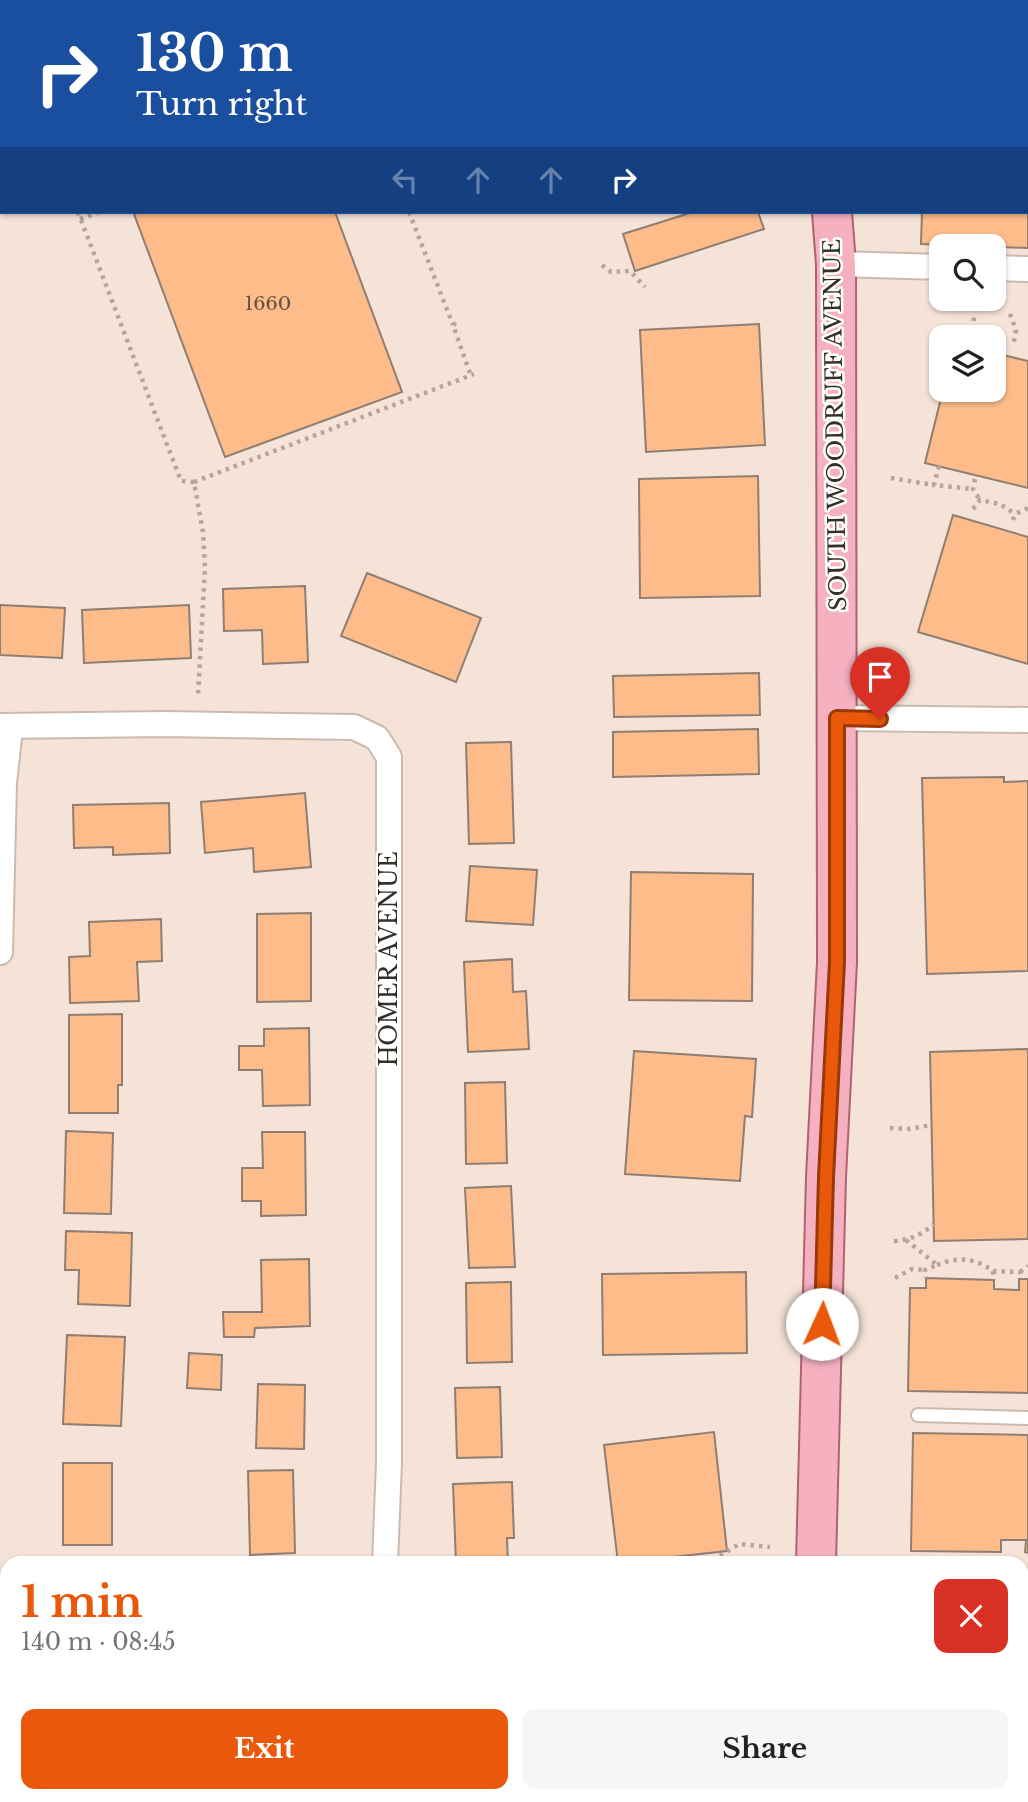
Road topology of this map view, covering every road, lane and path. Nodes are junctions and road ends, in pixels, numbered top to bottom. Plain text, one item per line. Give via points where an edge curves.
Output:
1 (79, 214) edge
2 (94, 214) edge
3 (410, 214) edge
4 (832, 214) edge
5 (80, 219) junction
6 (836, 264) junction
7 (602, 265) dead end
8 (929, 267) edge
9 (1006, 268) edge
10 (1028, 269) edge
11 (645, 287) dead end
12 (974, 313) dead end
13 (1010, 314) dead end
14 (974, 325) edge
15 (1013, 346) dead end
16 (939, 466) dead end
17 (891, 478) dead end
18 (975, 479) dead end
19 (194, 482) junction
20 (934, 485) junction
21 (973, 489) junction
22 (980, 500) junction
23 (1028, 508) edge
24 (973, 509) dead end
25 (1015, 514) junction
26 (1013, 520) dead end
27 (837, 718) junction
28 (1028, 720) edge
29 (196, 725) junction
30 (5, 727) edge
31 (0, 952) edge
32 (931, 1125) dead end
33 (890, 1128) dead end
34 (934, 1224) dead end
35 (906, 1240) junction
36 (894, 1241) dead end
37 (937, 1265) junction
38 (1028, 1266) edge
39 (925, 1270) junction
40 (993, 1271) junction
41 (1020, 1272) junction
42 (895, 1278) dead end
43 (926, 1279) dead end
44 (1023, 1279) dead end
45 (994, 1280) dead end
46 (918, 1415) dead end
47 (1028, 1418) edge
48 (770, 1547) dead end
49 (385, 1556) edge
50 (720, 1556) dead end
51 (816, 1556) edge

1 - 5 path
2 - 5 path
3 - 19 path via 473,375
4 - 6 main road, SOUTH WOODRUFF AVENUE
5 - 19 path via 181,481
6 - 8 street
6 - 27 main road, SOUTH WOODRUFF AVENUE
7 - 11 path via 611,272 630,271
9 - 10 street
12 - 14 path
13 - 15 path via 1016,330
16 - 20 path
17 - 20 path
18 - 21 path
19 - 29 path via 205,567
20 - 21 path
21 - 22 path
22 - 24 path
22 - 25 path
23 - 25 path
25 - 26 path
27 - 28 street
27 - 51 main road, SOUTH WOODRUFF AVENUE via 837,962
29 - 30 street, HOMER AVENUE
29 - 49 street, HOMER AVENUE via 354,727 377,738 389,757
30 - 31 street
32 - 33 path
34 - 35 path
35 - 36 path
35 - 37 path
37 - 39 path
37 - 40 path via 972,1259
38 - 41 path
39 - 42 path via 912,1269
39 - 43 path
40 - 41 path
40 - 45 path
41 - 44 path
46 - 47 lane
48 - 50 path via 739,1544

